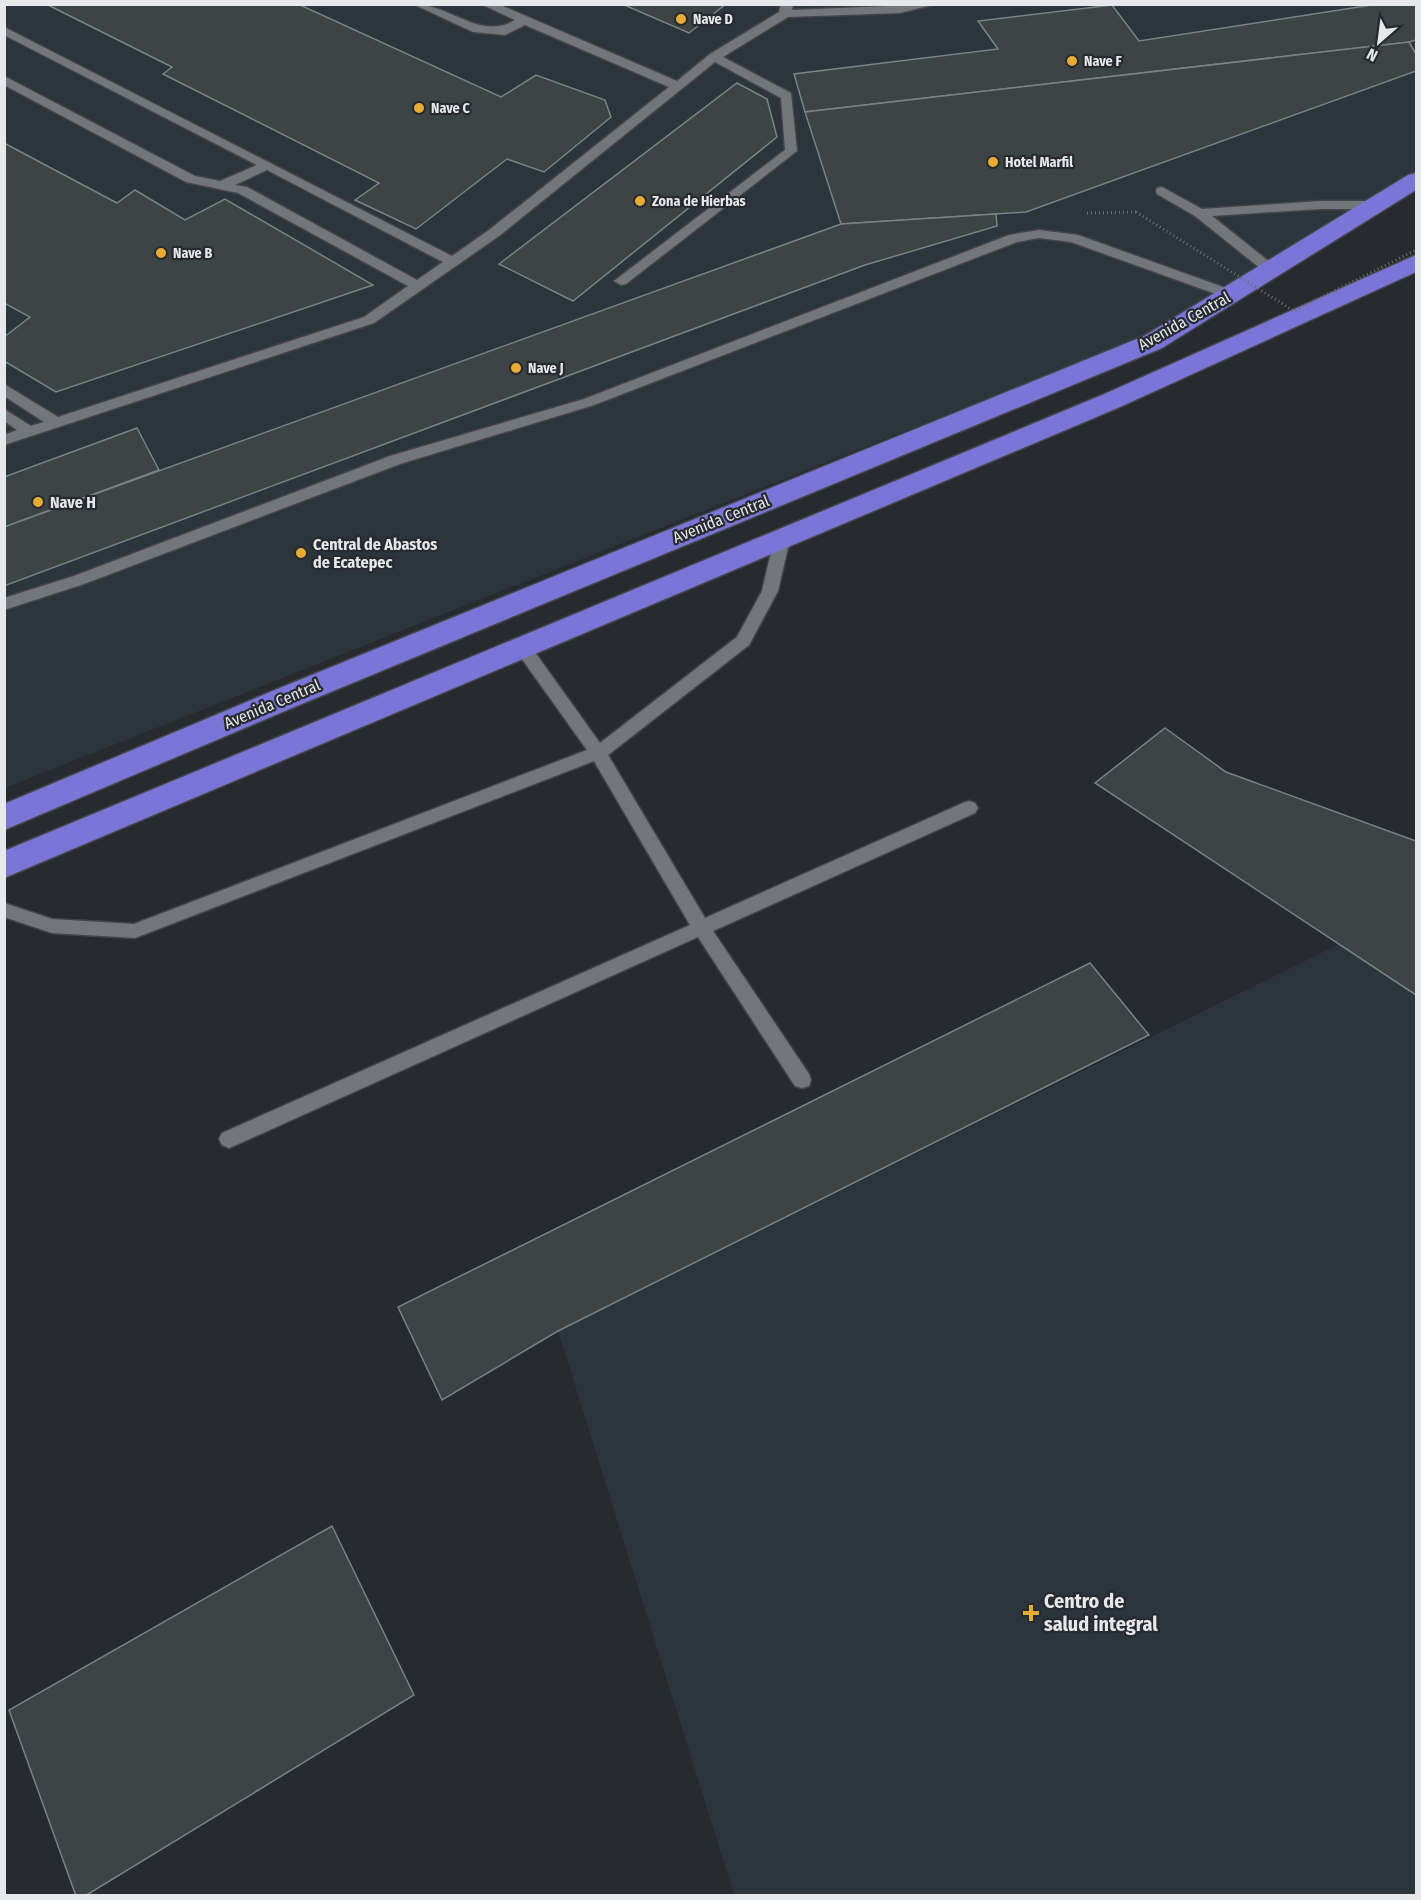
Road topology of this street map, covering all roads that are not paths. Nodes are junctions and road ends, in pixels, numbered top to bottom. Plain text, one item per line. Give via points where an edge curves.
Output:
1 (419, 4) edge
2 (487, 4) edge
3 (930, 4) edge
4 (786, 9) edge
5 (524, 20) junction
6 (4, 30) edge
7 (714, 57) junction
8 (4, 80) edge
9 (678, 86) junction
10 (266, 166) junction
11 (1416, 180) edge
12 (221, 186) junction
13 (1162, 191) dead end
14 (1374, 205) junction
15 (1200, 213) junction
16 (454, 262) junction
17 (1416, 263) edge
18 (1271, 270) junction
19 (621, 281) dead end
20 (418, 286) junction
21 (1232, 295) junction
22 (4, 389) edge
23 (4, 414) edge
24 (56, 423) junction
25 (30, 432) junction
26 (4, 440) edge
27 (782, 539) junction
28 (4, 604) edge
29 (523, 648) junction
30 (598, 753) junction
31 (969, 808) dead end
32 (4, 818) edge
33 (4, 866) edge
34 (4, 910) edge
35 (702, 927) junction
36 (802, 1080) dead end
37 (229, 1139) dead end

1 - 5 lane via 473,28 505,31
2 - 5 lane
3 - 4 lane via 900,9
4 - 7 lane
5 - 9 lane
6 - 10 lane
7 - 9 lane
7 - 19 lane via 786,96 791,151
8 - 12 lane via 191,179
9 - 16 lane
10 - 12 lane
10 - 16 lane
11 - 14 highway, Avenida Central
12 - 20 lane via 242,190
13 - 15 lane
14 - 15 lane
14 - 18 highway, Avenida Central
15 - 18 lane
16 - 20 lane
17 - 27 highway via 1111,401
18 - 21 highway, Avenida Central
20 - 24 lane via 369,320
21 - 28 lane via 1073,238 1039,234 1014,238 589,402 395,460 79,580
21 - 32 highway, Avenida Central via 1153,342 292,695
22 - 24 lane
23 - 25 lane
24 - 25 lane
25 - 26 lane
27 - 29 highway
27 - 30 lane via 770,591 743,641
29 - 30 lane
29 - 33 highway
30 - 34 lane via 135,931 51,926
30 - 35 lane
31 - 35 lane
35 - 36 lane
35 - 37 lane

